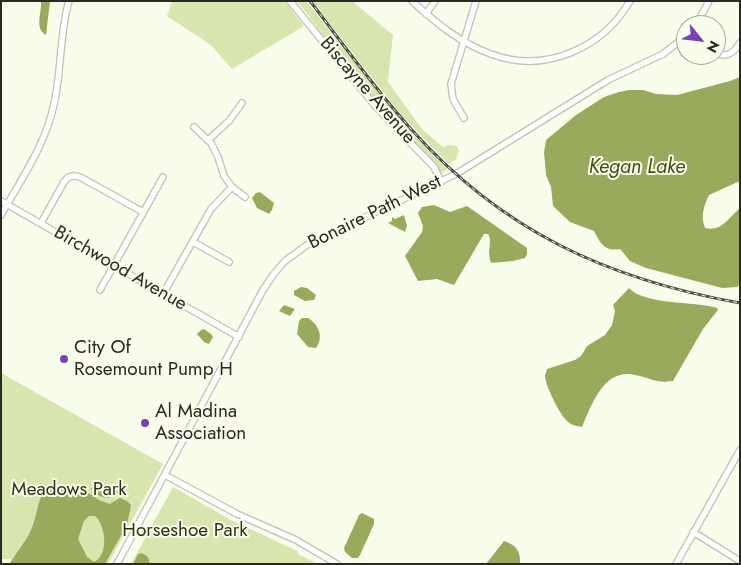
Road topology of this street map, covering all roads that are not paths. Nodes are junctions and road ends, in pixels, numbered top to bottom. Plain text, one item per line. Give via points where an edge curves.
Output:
1 (69, 1) edge
2 (290, 1) edge
3 (412, 1) edge
4 (435, 1) edge
5 (476, 1) edge
6 (630, 1) edge
7 (709, 1) edge
8 (426, 14) junction
9 (701, 15) edge
10 (464, 41) junction
11 (740, 43) edge
12 (676, 44) edge
13 (726, 56) edge
14 (242, 103) dead end
15 (464, 118) dead end
16 (194, 127) dead end
17 (208, 140) junction
18 (163, 177) dead end
19 (441, 182) junction
20 (232, 187) junction
21 (244, 198) dead end
22 (4, 203) edge
23 (143, 212) junction
24 (1, 215) edge
25 (41, 224) junction
26 (193, 242) junction
27 (229, 262) dead end
28 (114, 265) junction
29 (100, 290) dead end
30 (163, 294) junction
31 (239, 336) junction
32 (740, 450) edge
33 (165, 475) junction
34 (693, 532) junction
35 (740, 560) edge
36 (116, 564) edge
37 (337, 564) edge
38 (676, 564) edge

1 - 22 street via 52,114 43,138
2 - 19 street, Biscayne Avenue via 376,107 434,167
3 - 8 street
4 - 8 street
5 - 10 street
6 - 10 street via 618,19 599,37 580,49 557,57 529,61 508,59
7 - 9 street
8 - 10 street
10 - 15 street via 451,90 455,105
11 - 13 street
12 - 19 street, Bonaire Path West via 663,54 608,80
14 - 17 street via 229,121
16 - 17 street
17 - 20 street
18 - 23 street
19 - 31 street, Bonaire Path West via 315,240 292,255 268,282
20 - 21 street
20 - 26 street via 211,209
22 - 24 street
22 - 25 street, Birchwood Avenue
23 - 25 street via 74,175 64,182
23 - 28 street
25 - 28 street, Birchwood Avenue
26 - 27 street
26 - 30 street
28 - 29 street
28 - 30 street, Birchwood Avenue
30 - 31 street, Birchwood Avenue
31 - 33 street, Bonaire Path West
32 - 34 street
33 - 36 street, Bonaire Path West
33 - 37 street
34 - 35 street
34 - 38 street

